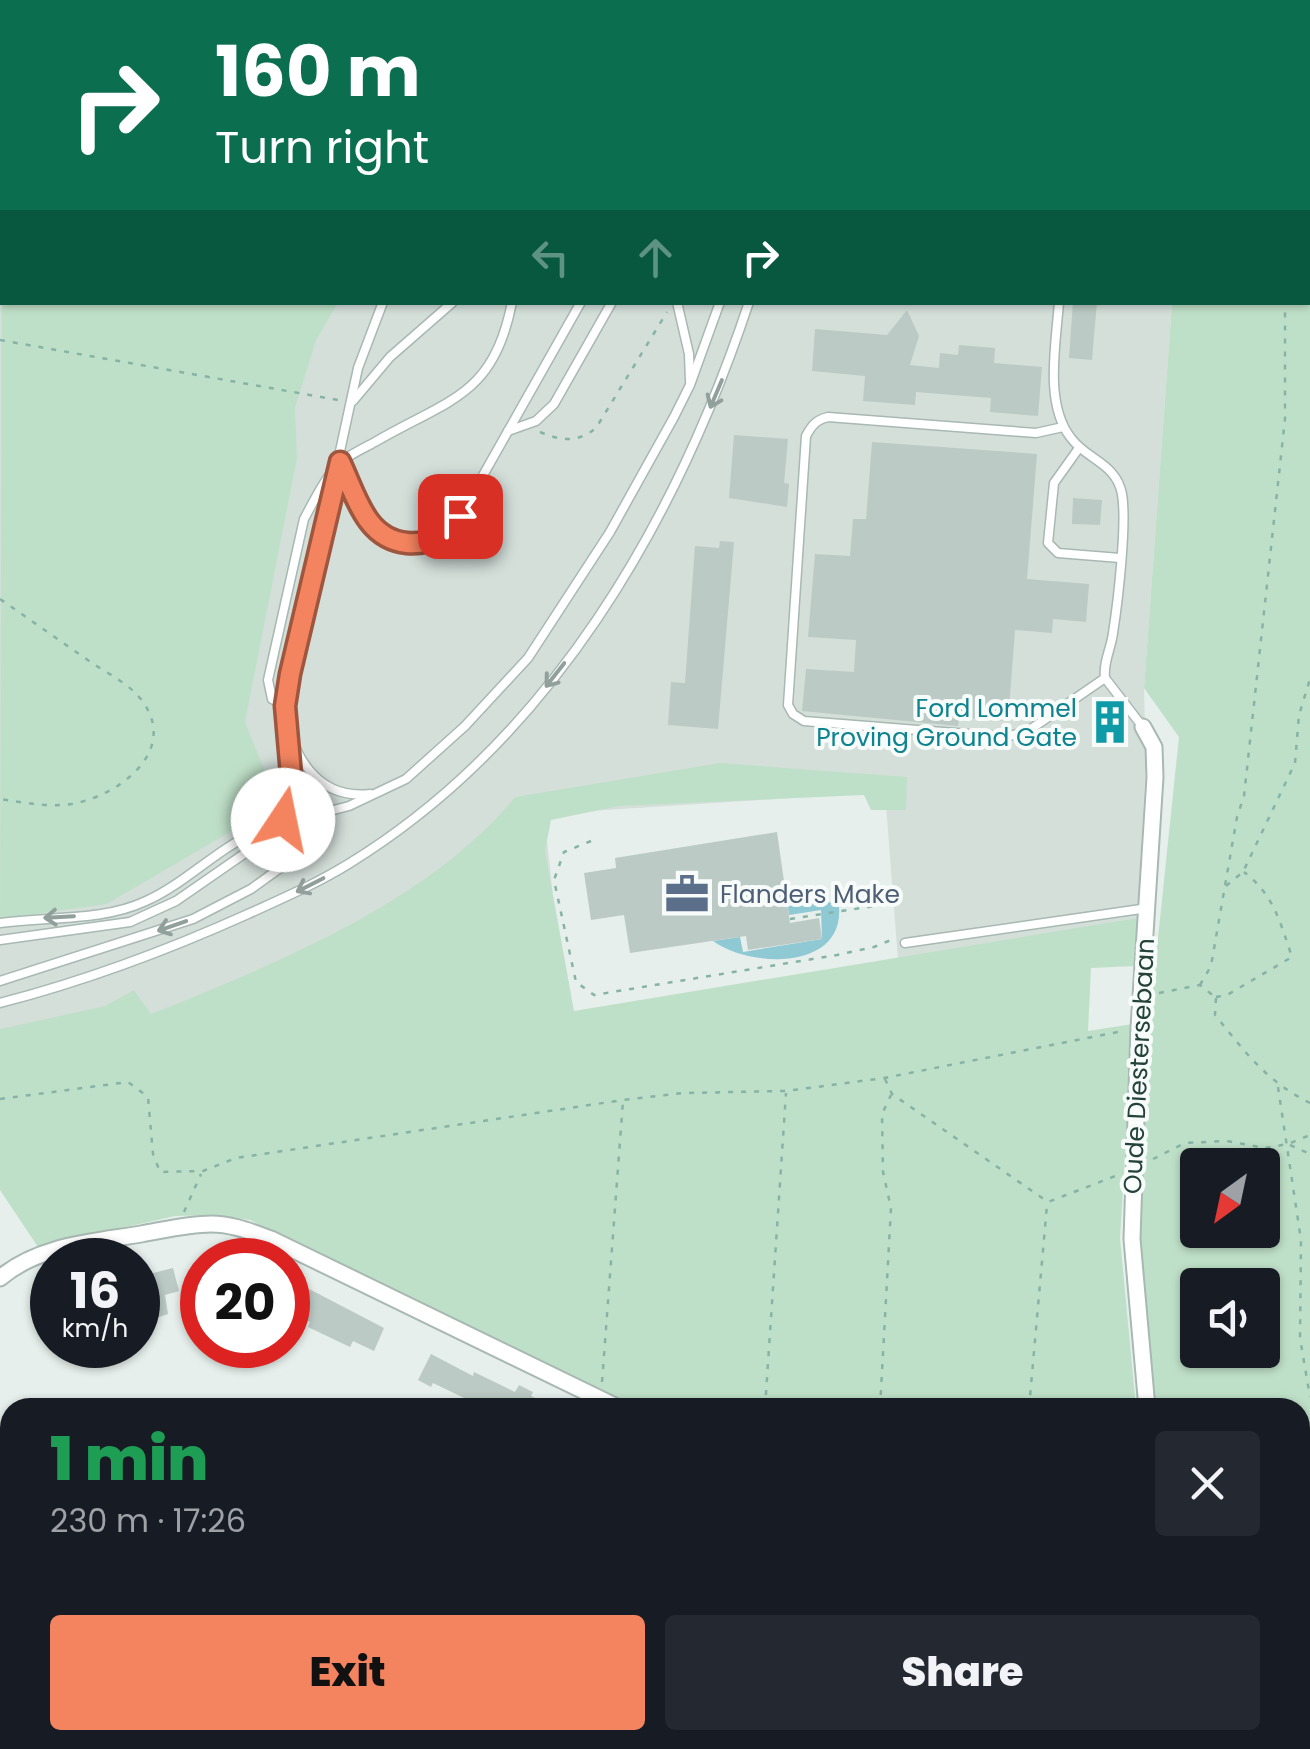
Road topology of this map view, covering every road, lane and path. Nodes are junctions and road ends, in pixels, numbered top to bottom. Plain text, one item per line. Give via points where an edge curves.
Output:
1 (382, 305) edge
2 (450, 305) edge
3 (512, 305) edge
4 (579, 305) edge
5 (610, 305) edge
6 (673, 305) edge
7 (676, 305) edge
8 (719, 305) edge
9 (748, 305) edge
10 (1059, 305) edge
11 (1285, 305) edge
12 (0, 340) edge
13 (690, 385) junction
14 (352, 402) junction
15 (524, 426) junction
16 (1063, 427) junction
17 (508, 431) junction
18 (1079, 448) junction
19 (340, 462) junction
20 (1120, 558) junction
21 (0, 600) edge
22 (1105, 678) junction
23 (1310, 679) edge
24 (285, 706) junction
25 (1143, 727) joint
26 (288, 733) junction
27 (380, 793) junction
28 (0, 798) edge
29 (295, 820) junction
30 (273, 826) junction
31 (591, 840) dead end
32 (268, 846) junction
33 (288, 862) junction
34 (1242, 872) junction
35 (1225, 886) junction
36 (881, 904) dead end
37 (1148, 908) junction
38 (790, 920) dead end
39 (0, 923) edge
40 (0, 940) edge
41 (891, 940) dead end
42 (905, 943) dead end
43 (0, 981) edge
44 (1200, 985) junction
45 (1142, 996) junction
46 (1216, 998) junction
47 (0, 1004) edge
48 (1139, 1028) junction
49 (884, 1078) junction
50 (1278, 1087) junction
51 (786, 1092) junction
52 (892, 1094) junction
53 (0, 1099) edge
54 (623, 1100) junction
55 (1310, 1104) edge
56 (1310, 1136) edge
57 (1288, 1144) junction
58 (1310, 1154) edge
59 (1133, 1169) junction
60 (202, 1171) junction
61 (1048, 1202) junction
62 (179, 1228) junction
63 (0, 1278) edge
64 (1310, 1396) edge
65 (598, 1398) joint
66 (766, 1398) edge
67 (881, 1398) edge
68 (1030, 1398) edge
69 (1146, 1398) edge

1 - 14 lane
2 - 14 lane via 390,356
3 - 19 lane via 497,357 479,380
4 - 17 lane
5 - 15 lane via 554,404
6 - 15 path via 596,428 564,440
7 - 13 lane
8 - 13 lane
9 -> 47 lane via 668,500 600,617 507,734 452,786 351,863 292,894 144,958
10 - 16 lane via 1056,391
11 - 35 path via 1285,419 1275,530 1244,796
12 - 14 path
13 - 27 lane via 610,532 528,658 465,726
14 - 19 lane
15 - 17 lane
16 - 18 lane
16 - 22 lane via 1036,432 818,419 806,436 788,705 804,721 1006,737 1028,730
17 - 19 lane via 460,516 440,539 418,544 392,542 374,531
18 - 20 lane via 1107,466 1118,483
18 - 20 lane via 1054,483 1048,544 1058,553
19 - 24 lane
19 - 24 lane via 304,519 268,680 272,699
20 - 22 lane
21 - 28 path via 124,685 143,702 154,726 152,747 138,770 110,791 64,805
22 - 25 lane
23 - 34 path via 1295,763
24 - 26 lane
25 - 37 street, Oude Diestersebaan via 1154,746 1155,777
26 - 27 lane via 296,754 325,788 353,796
26 - 29 lane
27 - 29 lane
29 - 30 lane
29 - 33 lane via 311,841 301,859
30 - 32 lane
30 -> 39 lane via 120,911
31 - 41 path via 564,852 554,880 576,982 594,994
32 - 33 lane
32 - 40 lane via 254,846 176,901 130,922
33 -> 43 lane via 193,919
34 - 35 path
34 - 46 path via 1262,886 1278,913 1292,957
35 - 44 path via 1211,966
36 - 38 path
37 - 42 lane
37 - 45 street, Oude Diestersebaan
44 - 45 path
44 - 46 path
45 - 48 street, Oude Diestersebaan
46 - 50 path via 1215,1016
48 - 49 path
48 - 59 street, Oude Diestersebaan
49 - 51 path
49 - 52 path
50 - 55 path
50 - 57 path
51 - 54 path
51 - 66 path
52 - 61 path
52 - 67 path via 882,1114 891,1208
53 - 60 path via 128,1082 148,1097 160,1172
54 - 60 path via 236,1158
54 - 65 path
56 - 57 path
57 - 58 path
57 - 59 path via 1186,1143
57 - 64 path
59 - 61 path
59 - 69 street, Oude Diestersebaan
60 - 62 path
61 - 68 path
62 - 63 street via 58,1248
62 - 65 street via 239,1227 271,1239

